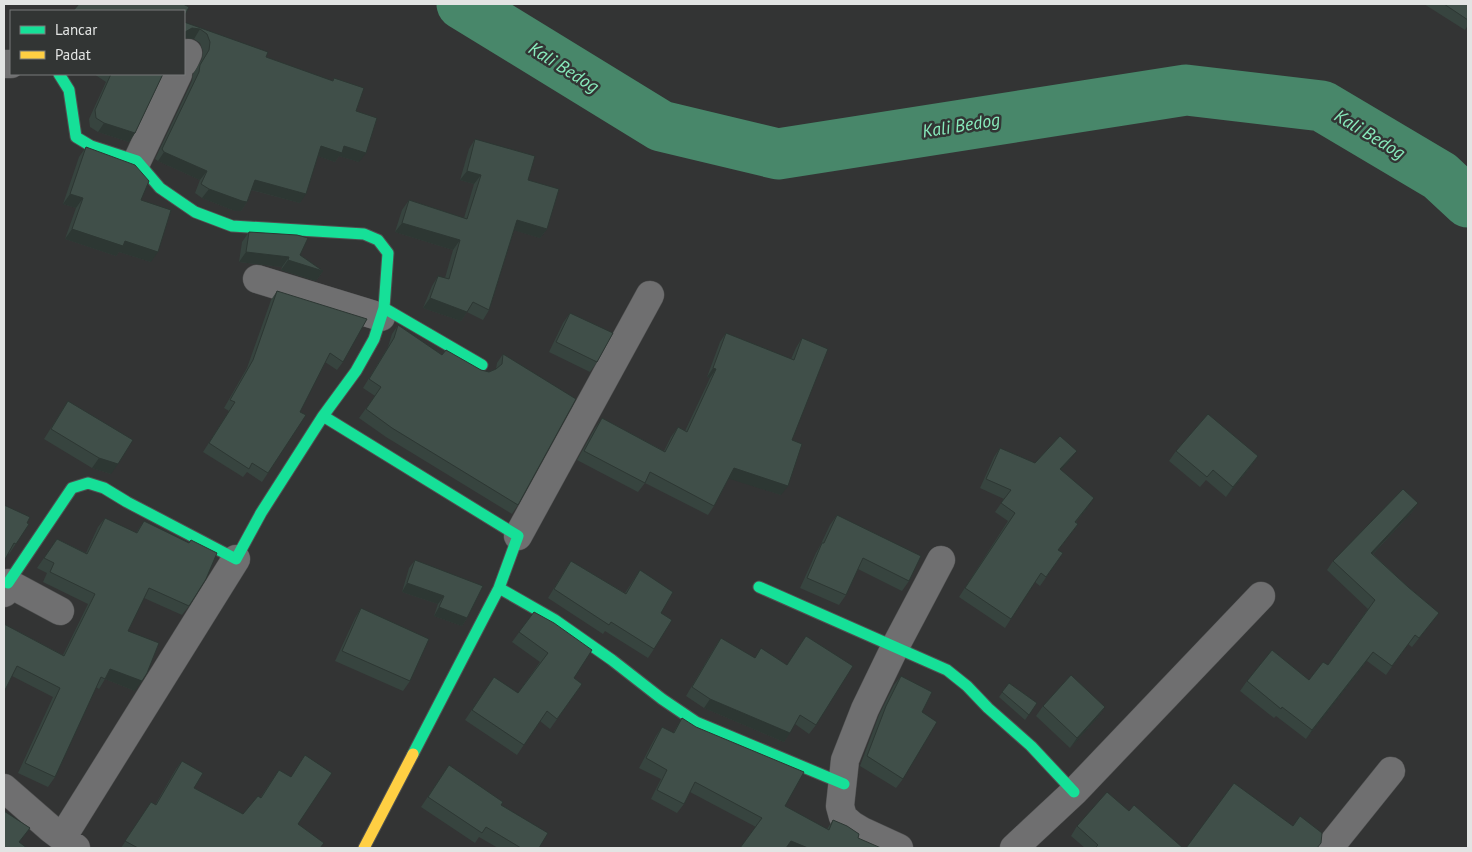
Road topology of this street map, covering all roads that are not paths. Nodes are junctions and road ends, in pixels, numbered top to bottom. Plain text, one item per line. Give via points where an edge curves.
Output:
1 (60, 75) edge
2 (177, 75) edge
3 (137, 161) junction
4 (257, 280) dead end
5 (650, 295) dead end
6 (383, 313) junction
7 (482, 365) dead end
8 (323, 416) junction
9 (518, 536) junction
10 (236, 559) junction
11 (941, 560) dead end
12 (759, 587) dead end
13 (6, 588) edge
14 (498, 588) junction
15 (1261, 596) dead end
16 (60, 611) dead end
17 (895, 647) junction
18 (1391, 772) dead end
19 (844, 784) junction
20 (4, 788) edge
21 (1074, 792) junction
22 (69, 843) edge
23 (364, 848) edge
24 (899, 848) edge
25 (1014, 848) edge
26 (1329, 848) edge

1 - 3 street via 69,90 76,137 91,146
2 - 3 street
3 - 6 street via 160,188 195,212 232,226 364,234 378,240 388,253
4 - 6 street
5 - 9 street
6 - 7 street
6 - 8 street via 374,339 356,370
8 - 9 street
8 - 10 street via 261,513
9 - 14 street
10 - 13 street via 104,488 88,484 72,488
10 - 22 street
11 - 17 street
12 - 17 street
13 - 16 street
14 - 19 street via 555,620 696,722
14 - 23 street
15 - 21 street
17 - 19 street via 845,760
17 - 21 street via 947,670 967,686
18 - 26 street
19 - 24 street via 840,806 843,817 862,831
20 - 22 street
21 - 25 street

